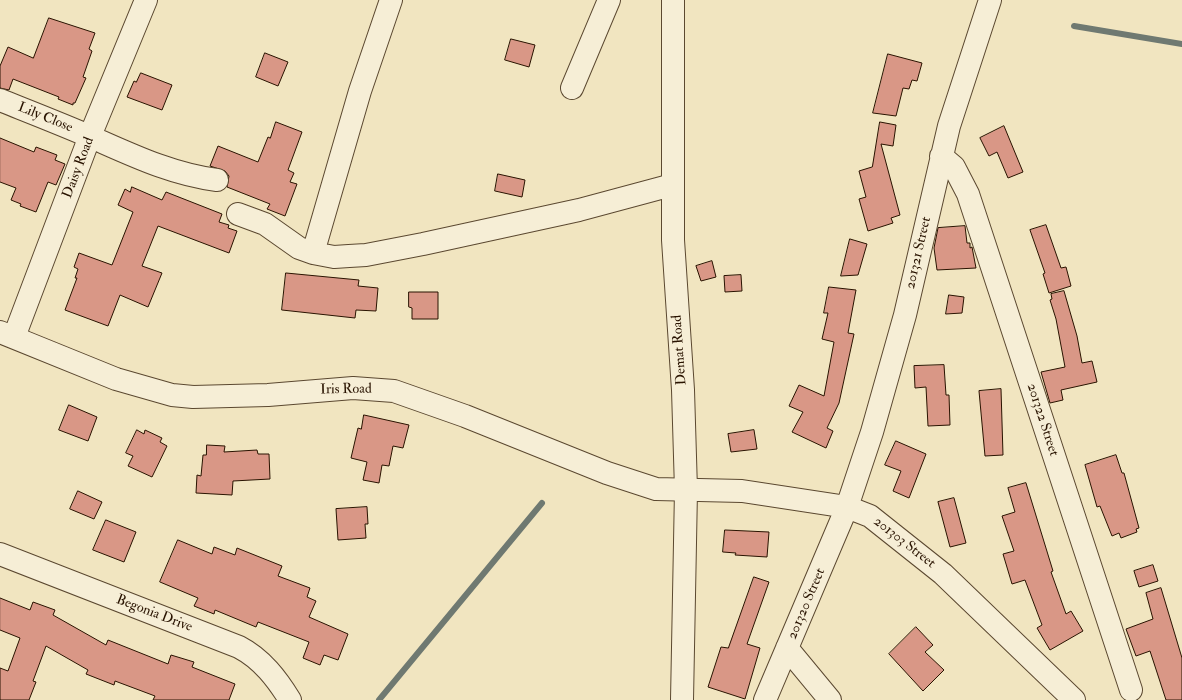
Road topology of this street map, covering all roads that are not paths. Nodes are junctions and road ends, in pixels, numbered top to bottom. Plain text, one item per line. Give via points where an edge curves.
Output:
1 (146, 0) edge
2 (391, 0) edge
3 (609, 0) edge
4 (673, 0) edge
5 (990, 0) edge
6 (572, 88) dead end
7 (0, 100) edge
8 (90, 136) junction
9 (941, 156) junction
10 (217, 180) dead end
11 (672, 185) junction
12 (238, 214) dead end
13 (313, 253) junction
14 (7, 335) edge
15 (686, 490) junction
16 (847, 507) junction
17 (0, 554) edge
18 (788, 648) junction
19 (1131, 690) dead end
20 (290, 700) edge
21 (682, 700) edge
22 (765, 700) edge
23 (830, 700) edge
24 (1074, 700) edge

1 - 8 street, Daisy Road
2 - 13 street via 360,91
3 - 6 street
4 - 11 street, Demat Road
5 - 9 street, 201321 Street
7 - 8 street, Lily Close
8 - 10 street, Lily Close via 156,166 197,178
8 - 14 street, Daisy Road
9 - 16 street, 201321 Street via 903,322 872,432
9 - 19 street, 201322 Street via 954,167 968,194
11 - 13 street via 606,204 366,255 334,256
11 - 15 street, Demat Road
12 - 13 street via 265,224 300,248
14 - 15 street, Iris Road via 116,379 172,395 268,395 353,388 394,391 630,481 656,489
15 - 16 street, 201303 Street via 742,491
15 - 21 street, Demat Road
16 - 18 street, 201320 Street
16 - 24 street, 201303 Street via 870,516 943,574
17 - 20 street, Begonia Drive via 246,651 273,675
18 - 22 street, 201320 Street
18 - 23 street

